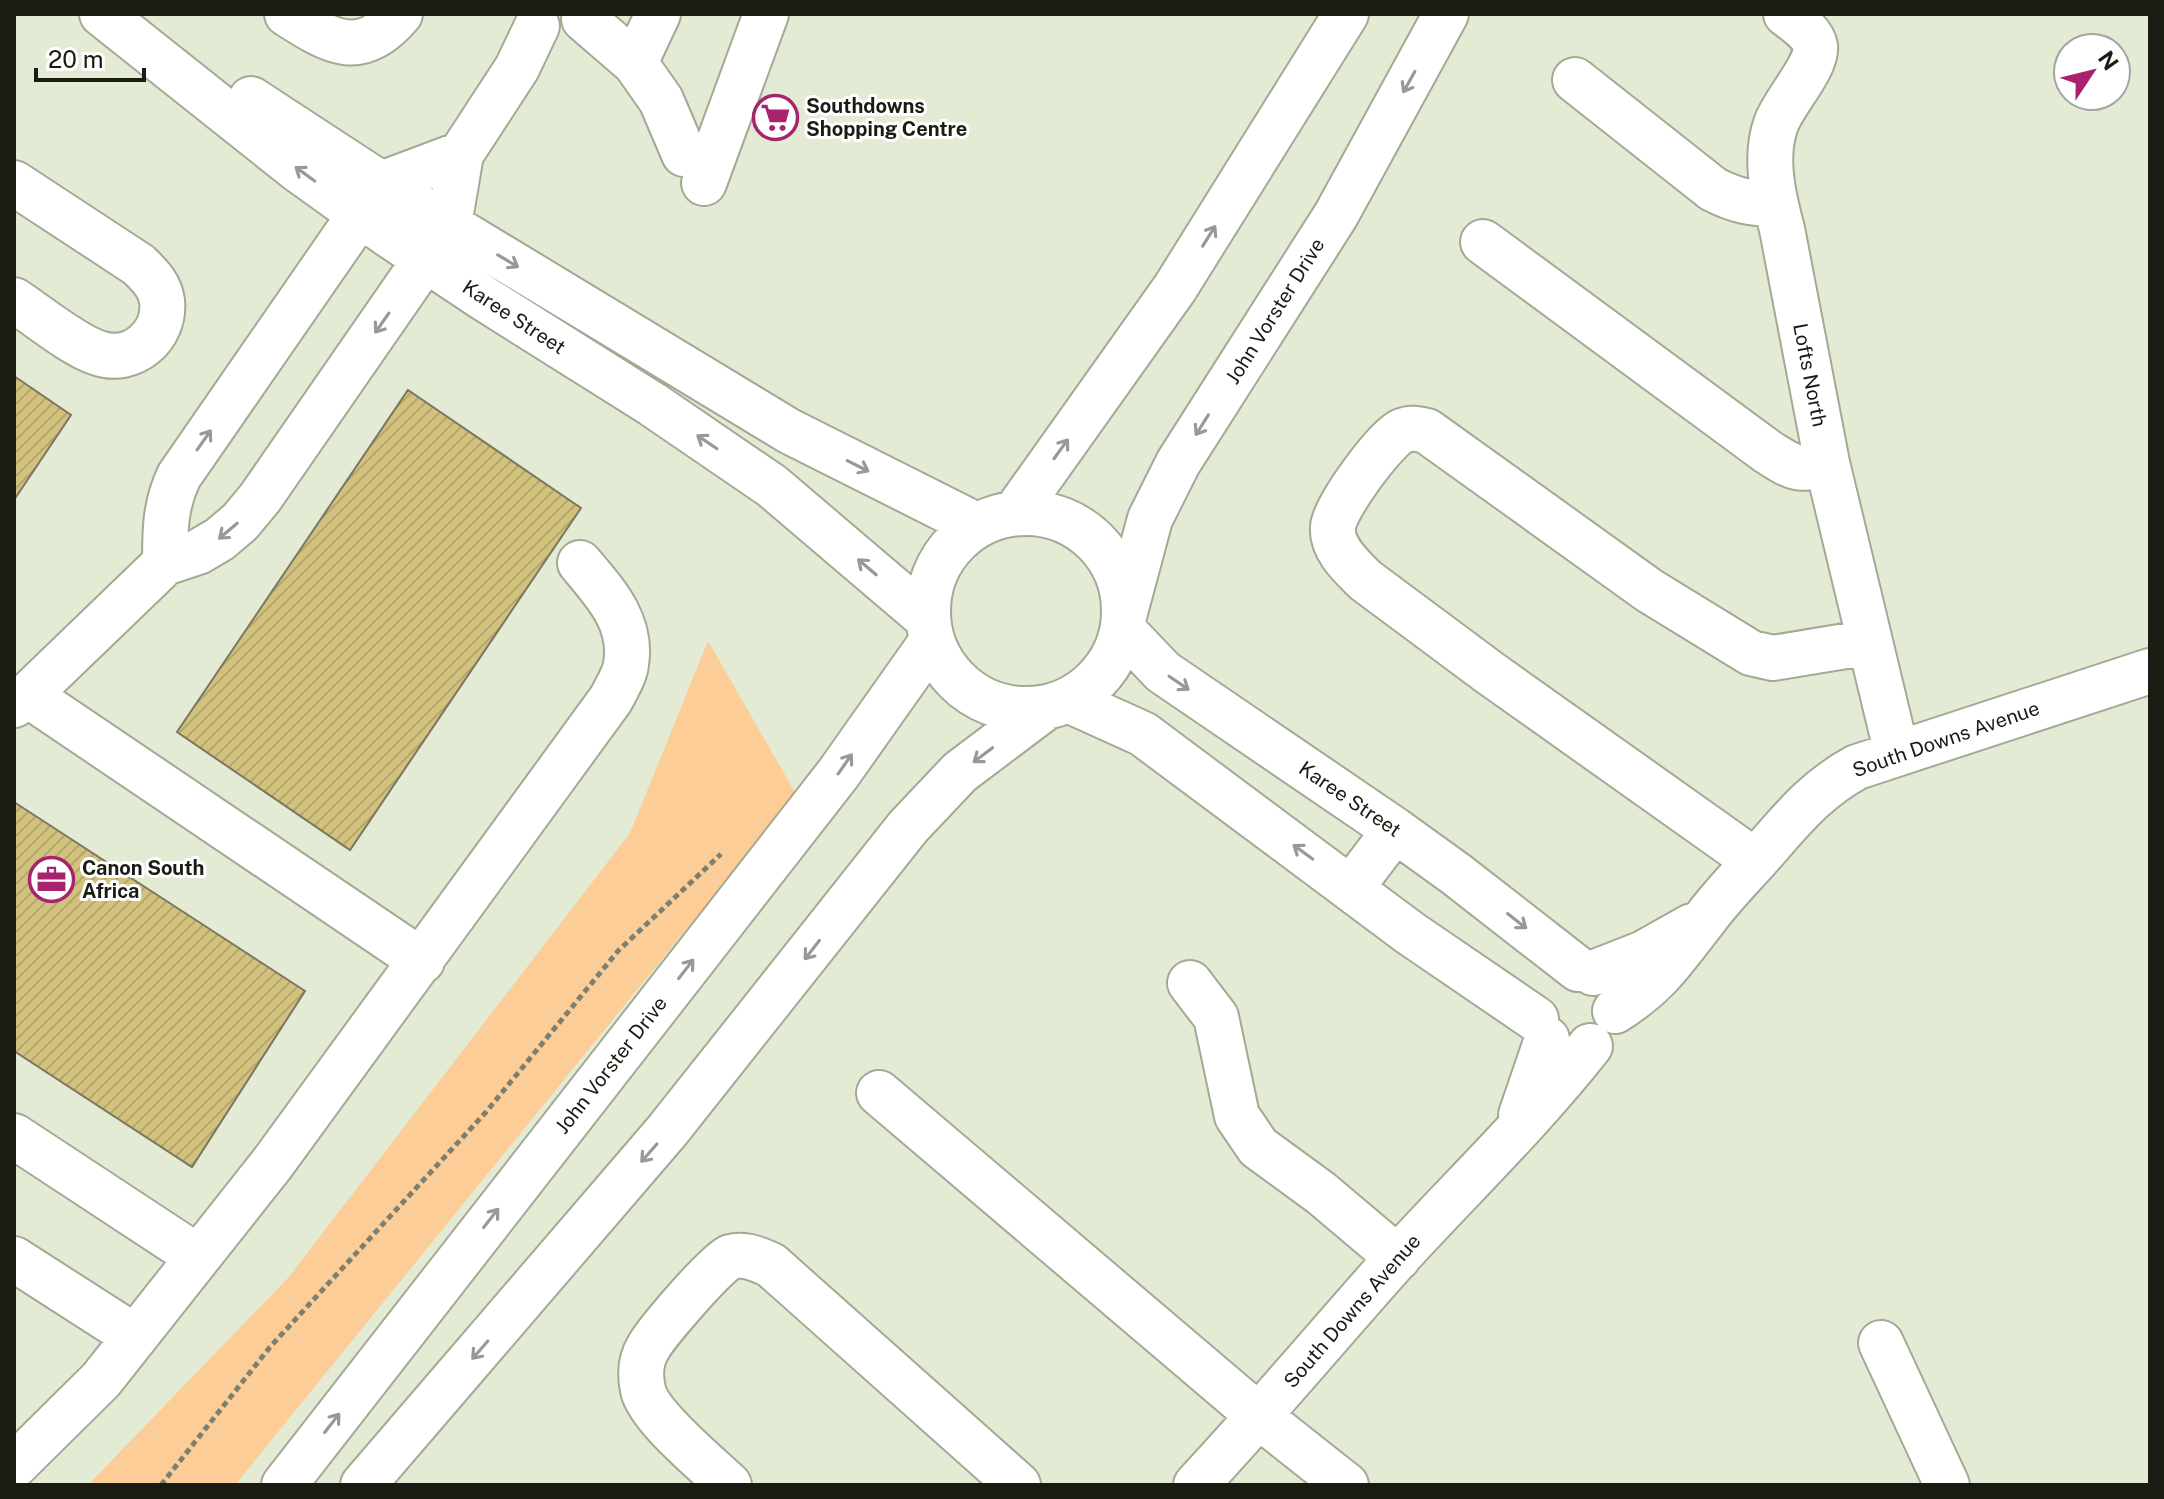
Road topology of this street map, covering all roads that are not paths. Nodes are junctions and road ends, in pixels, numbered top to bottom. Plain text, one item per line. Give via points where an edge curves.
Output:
1 (102, 14) edge
2 (108, 14) edge
3 (287, 14) edge
4 (400, 14) edge
5 (658, 14) edge
6 (766, 14) edge
7 (1346, 14) edge
8 (1446, 14) edge
9 (1786, 14) edge
10 (586, 16) edge
11 (531, 20) edge
12 (635, 63) junction
13 (1575, 80) dead end
14 (461, 154) junction
15 (14, 183) edge
16 (371, 199) junction
17 (1775, 204) junction
18 (437, 242) junction
19 (1483, 242) dead end
20 (14, 300) edge
21 (1827, 463) junction
22 (996, 519) junction
23 (165, 563) junction
24 (580, 563) dead end
25 (1123, 623) junction
26 (929, 630) junction
27 (1870, 642) junction
28 (2150, 671) edge
29 (21, 700) edge
30 (1057, 704) junction
31 (1897, 754) junction
32 (1395, 830) junction
33 (1755, 861) junction
34 (1351, 888) junction
35 (1704, 919) junction
36 (422, 961) junction
37 (1585, 971) junction
38 (1190, 983) dead end
39 (1615, 1011) junction
40 (1541, 1029) junction
41 (1590, 1046) junction
42 (879, 1093) dead end
43 (14, 1136) edge
44 (1510, 1139) junction
45 (198, 1257) junction
46 (1398, 1258) junction
47 (14, 1259) edge
48 (134, 1336) junction
49 (1881, 1343) dead end
50 (1260, 1417) junction
51 (14, 1466) edge
52 (284, 1485) edge
53 (363, 1485) edge
54 (729, 1485) edge
55 (1018, 1485) edge
56 (1196, 1485) edge
57 (1346, 1485) edge
58 (1947, 1485) edge

16 -> 1 street, Karee Street via 297,169
2 - 16 street, Karee Street via 198,64
3 - 4 street via 352,44 374,37
5 - 12 street
6 - 12 street via 694,169 661,100
22 -> 7 street via 1175,288
8 -> 25 street, John Vorster Drive via 1336,215 1178,463 1150,519
9 - 17 street, Lofts North via 1815,46 1813,59 1776,123 1771,149
10 - 11 street via 560,30
10 - 12 street
11 - 14 street via 509,81
13 - 17 street via 1713,189 1732,199
14 - 16 street
14 - 18 street
15 - 20 street via 139,265 155,282 162,302 156,331 144,347 119,357 97,353
16 - 18 street, Karee Street
23 -> 16 street via 165,520 179,476
17 - 21 street, Lofts North
18 -> 22 street, Karee Street via 789,431
18 -> 23 street via 240,522 198,552
26 -> 18 street, Karee Street via 772,486 485,299
19 - 21 street via 1768,452 1794,468
21 - 27 street, Lofts North
22 - 25 street via 1049,515 1080,529 1104,552 1120,583
22 - 26 street via 948,549 931,581
23 - 29 street
24 - 36 street via 625,627 626,665 611,699
25 - 30 street via 1112,659 1093,684
25 -> 32 street, Karee Street via 1163,672
26 - 30 street via 949,673 976,696 1009,708
52 -> 26 street, John Vorster Drive via 838,774
27 - 31 street, Lofts North
27 - 33 street via 1773,658 1751,653 1650,591 1427,431 1411,428 1390,438 1338,510 1332,527 1337,544 1365,580
28 - 31 street, South Downs Avenue
29 - 36 street
34 -> 30 street via 1143,734
30 -> 53 street via 960,772 908,827 667,1131
31 - 33 street, South Downs Avenue via 1830,781
32 - 34 street
32 -> 37 street, Karee Street
33 - 35 street, South Downs Avenue
34 - 40 street
35 - 37 street, South Downs Avenue via 1644,953
35 - 39 street, South Downs Avenue via 1654,983
36 - 45 street
37 - 39 street via 1610,988
37 - 40 street via 1567,969 1547,979 1536,997
38 - 46 street via 1216,1017 1237,1116 1258,1147
39 - 41 street via 1608,1032
40 - 41 street via 1568,1049
40 - 44 street, South Downs Avenue via 1528,1100
41 - 44 street, South Downs Avenue
42 - 50 street
43 - 45 street
44 - 46 street, South Downs Avenue
45 - 48 street
46 - 50 street, South Downs Avenue
47 - 48 street
48 - 51 street via 101,1380
49 - 58 street
50 - 56 street, South Downs Avenue
50 - 57 street
54 - 55 street via 658,1417 644,1394 640,1371 648,1348 713,1270 727,1258 748,1255 771,1265

